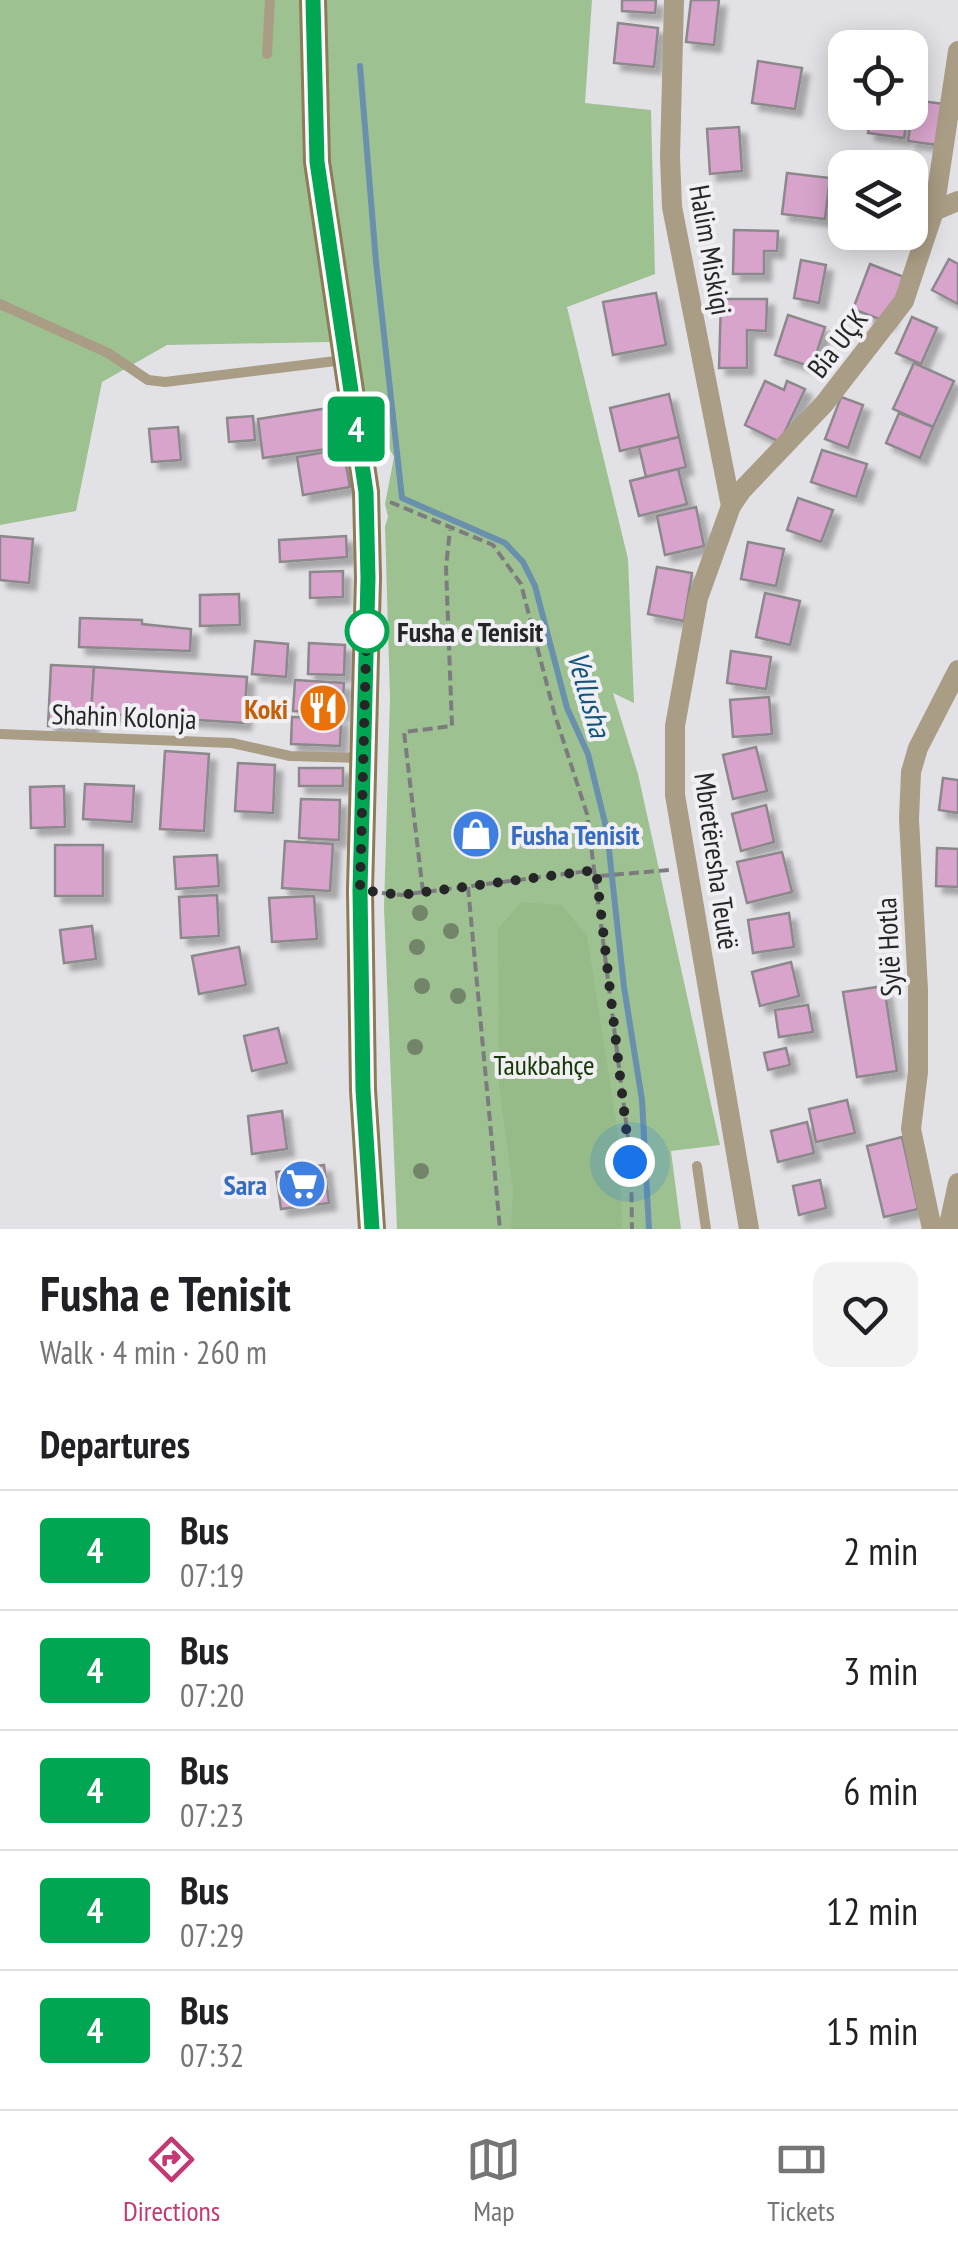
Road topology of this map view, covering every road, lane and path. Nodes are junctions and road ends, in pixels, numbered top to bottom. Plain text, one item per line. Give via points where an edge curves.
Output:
1 (270, 0) edge
2 (313, 0) edge
3 (674, 0) edge
4 (958, 51) edge
5 (267, 54) dead end
6 (958, 201) edge
7 (934, 212) junction
8 (0, 304) edge
9 (345, 360) junction
10 (386, 500) dead end
11 (731, 506) junction
12 (450, 528) junction
13 (958, 670) edge
14 (0, 734) edge
15 (364, 758) junction
16 (689, 869) junction
17 (596, 874) junction
18 (468, 887) junction
19 (360, 890) junction
20 (424, 892) junction
21 (697, 1166) dead end
22 (958, 1183) edge
23 (372, 1229) edge
24 (500, 1229) edge
25 (632, 1229) edge
26 (706, 1229) edge
27 (749, 1229) edge
28 (932, 1229) edge
29 (948, 1229) edge

1 - 5 lane
2 - 9 street via 317,162
3 - 11 street, Halim Miskiqi via 672,207
4 - 7 street, Bia UÇK
6 - 7 street
7 - 11 street, Bia UÇK via 904,300 824,404
8 - 9 lane via 108,353 148,380
9 - 15 street via 366,492
10 - 12 path
11 - 16 street, Mbretëresha Teutë via 698,598 675,726 675,795
12 - 17 path via 493,545 521,584 587,814
12 - 20 path via 452,726 404,732
13 - 28 street, Sylë Hotla via 911,772 918,1072 911,1128
14 - 15 lane, Shahin Kolonja via 232,743 290,756
15 - 19 street
16 - 17 path
16 - 27 street, Mbretëresha Teutë
17 - 18 path
17 - 25 path
18 - 20 path
18 - 24 path
19 - 20 path
19 - 23 street
21 - 26 lane
22 - 29 street

